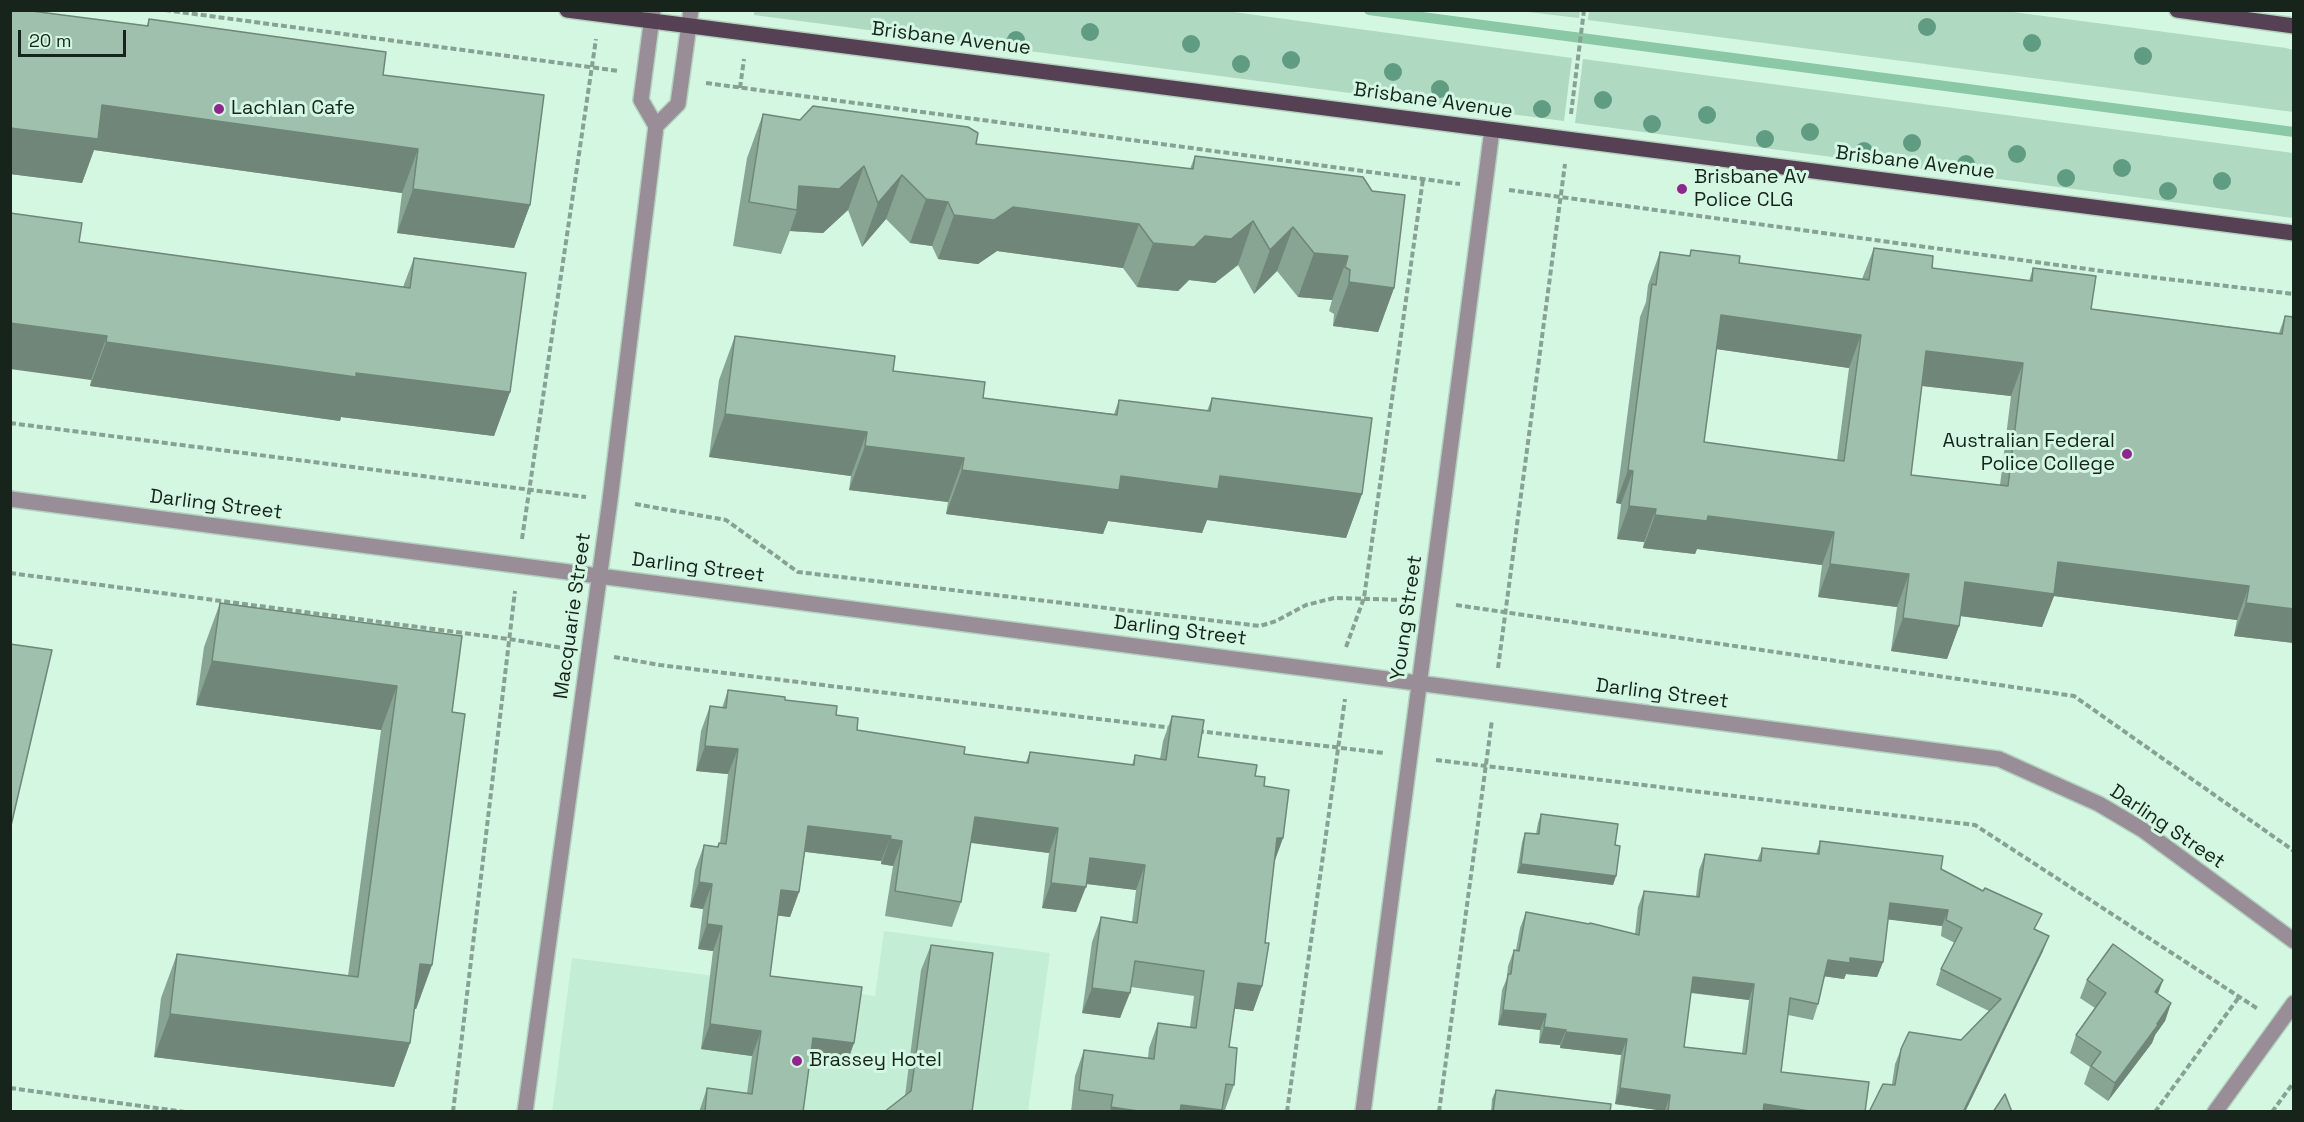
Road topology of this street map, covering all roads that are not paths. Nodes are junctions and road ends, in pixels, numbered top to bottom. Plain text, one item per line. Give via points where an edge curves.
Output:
1 (567, 10) edge
2 (2177, 10) edge
3 (653, 16) edge
4 (690, 18) edge
5 (2294, 26) edge
6 (656, 126) junction
7 (1492, 130) junction
8 (2294, 233) edge
9 (10, 500) edge
10 (600, 576) junction
11 (1419, 683) junction
12 (2294, 941) edge
13 (2294, 1003) edge
14 (525, 1112) edge
15 (1363, 1112) edge
16 (2215, 1112) edge

1 - 3 main road, Brisbane Avenue
2 - 5 main road
3 - 4 main road, Brisbane Avenue
3 - 6 street via 641,100
4 - 6 street via 678,104
4 - 7 main road, Brisbane Avenue
6 - 10 street, Macquarie Street
7 - 8 main road, Brisbane Avenue
7 - 11 street, Young Street
9 - 10 street, Darling Street
10 - 11 street, Darling Street
10 - 14 street, Macquarie Street
11 - 12 street, Darling Street via 1999,759 2099,804 2143,830
11 - 15 street, Young Street
13 - 16 street

